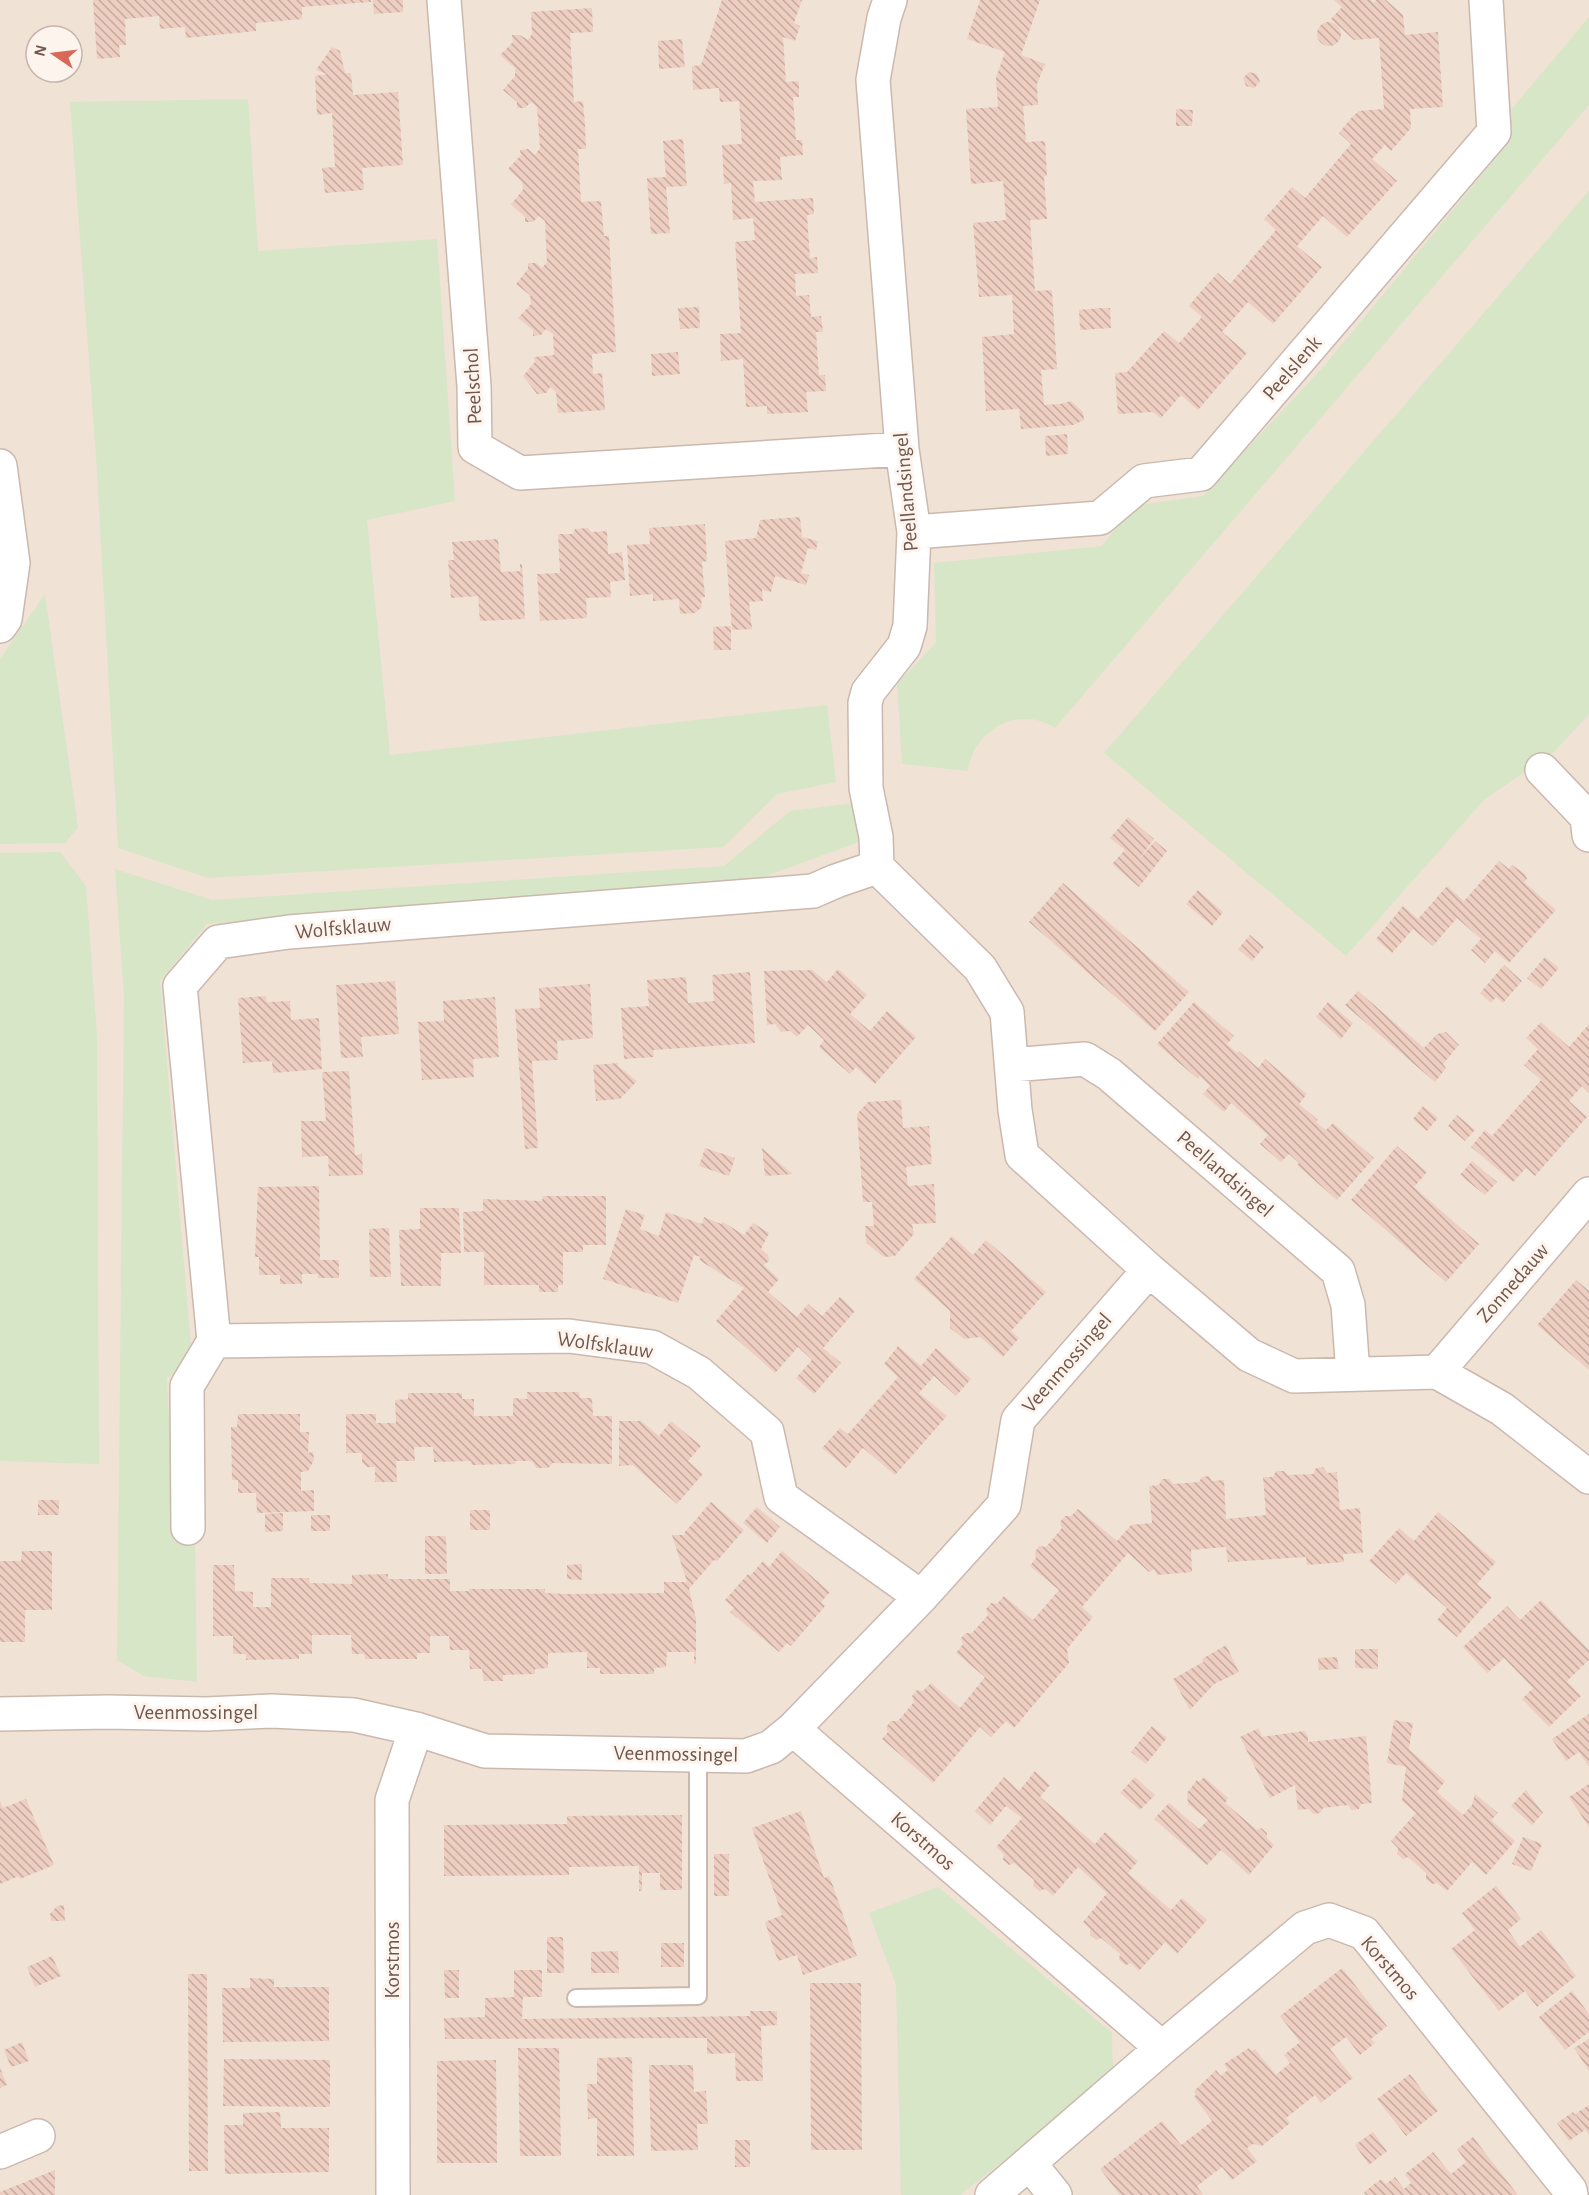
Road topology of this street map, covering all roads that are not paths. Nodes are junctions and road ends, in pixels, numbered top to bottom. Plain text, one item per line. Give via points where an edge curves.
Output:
1 (444, 0) edge
2 (890, 0) edge
3 (1486, 0) edge
4 (902, 449) junction
5 (0, 466) edge
6 (914, 532) junction
7 (0, 626) edge
8 (1542, 770) dead end
9 (1589, 835) edge
10 (877, 867) junction
11 (1012, 1065) junction
12 (1589, 1194) edge
13 (1149, 1270) junction
14 (214, 1341) junction
15 (1437, 1372) junction
16 (1353, 1374) junction
17 (1589, 1477) edge
18 (188, 1528) dead end
19 (921, 1597) junction
20 (0, 1714) edge
21 (416, 1729) junction
22 (793, 1729) junction
23 (698, 1755) junction
24 (576, 1998) dead end
25 (1162, 2048) junction
26 (38, 2136) dead end
27 (0, 2152) edge
28 (1030, 2164) junction
29 (393, 2195) edge
30 (992, 2195) edge
31 (1055, 2195) edge
32 (1571, 2195) edge

1 - 4 street, Peelschol via 474,386 475,447 520,473
2 - 4 street, Peellandsingel via 873,81
3 - 6 street, Peelslenk via 1494,132 1201,474 1144,481 1100,518
4 - 6 street, Peellandsingel
5 - 7 street via 13,563 5,619
6 - 10 street, Peellandsingel via 910,626 904,646 868,692 865,703 866,788 876,837
8 - 9 street via 1587,817
10 - 11 street via 980,968 1006,1012
10 - 14 street, Wolfsklauw via 813,891 301,931 218,942 180,986
11 - 13 street via 1022,1155
11 - 16 street, Peellandsingel via 1085,1059 1109,1074 1338,1272 1348,1305
12 - 15 street, Zonnedauw
13 - 16 street via 1249,1355 1294,1376
13 - 19 street, Veenmossingel via 1018,1419 1004,1505
14 - 18 street via 187,1386
14 - 19 street, Wolfsklauw via 569,1336 652,1347 699,1373 766,1432 781,1497
15 - 16 street
15 - 17 street via 1502,1409
19 - 22 street, Veenmossingel
20 - 21 street, Veenmossingel via 272,1712 354,1715
21 - 23 street, Veenmossingel via 486,1751
21 - 29 street, Korstmos via 392,1800
22 - 23 street, Veenmossingel via 771,1747 746,1756
22 - 25 street, Korstmos
23 - 24 lane via 698,1996
25 - 28 street, Korstmos
25 - 32 street, Korstmos via 1305,1928 1329,1920 1364,1933
26 - 27 street
28 - 30 street, Korstmos
28 - 31 street

